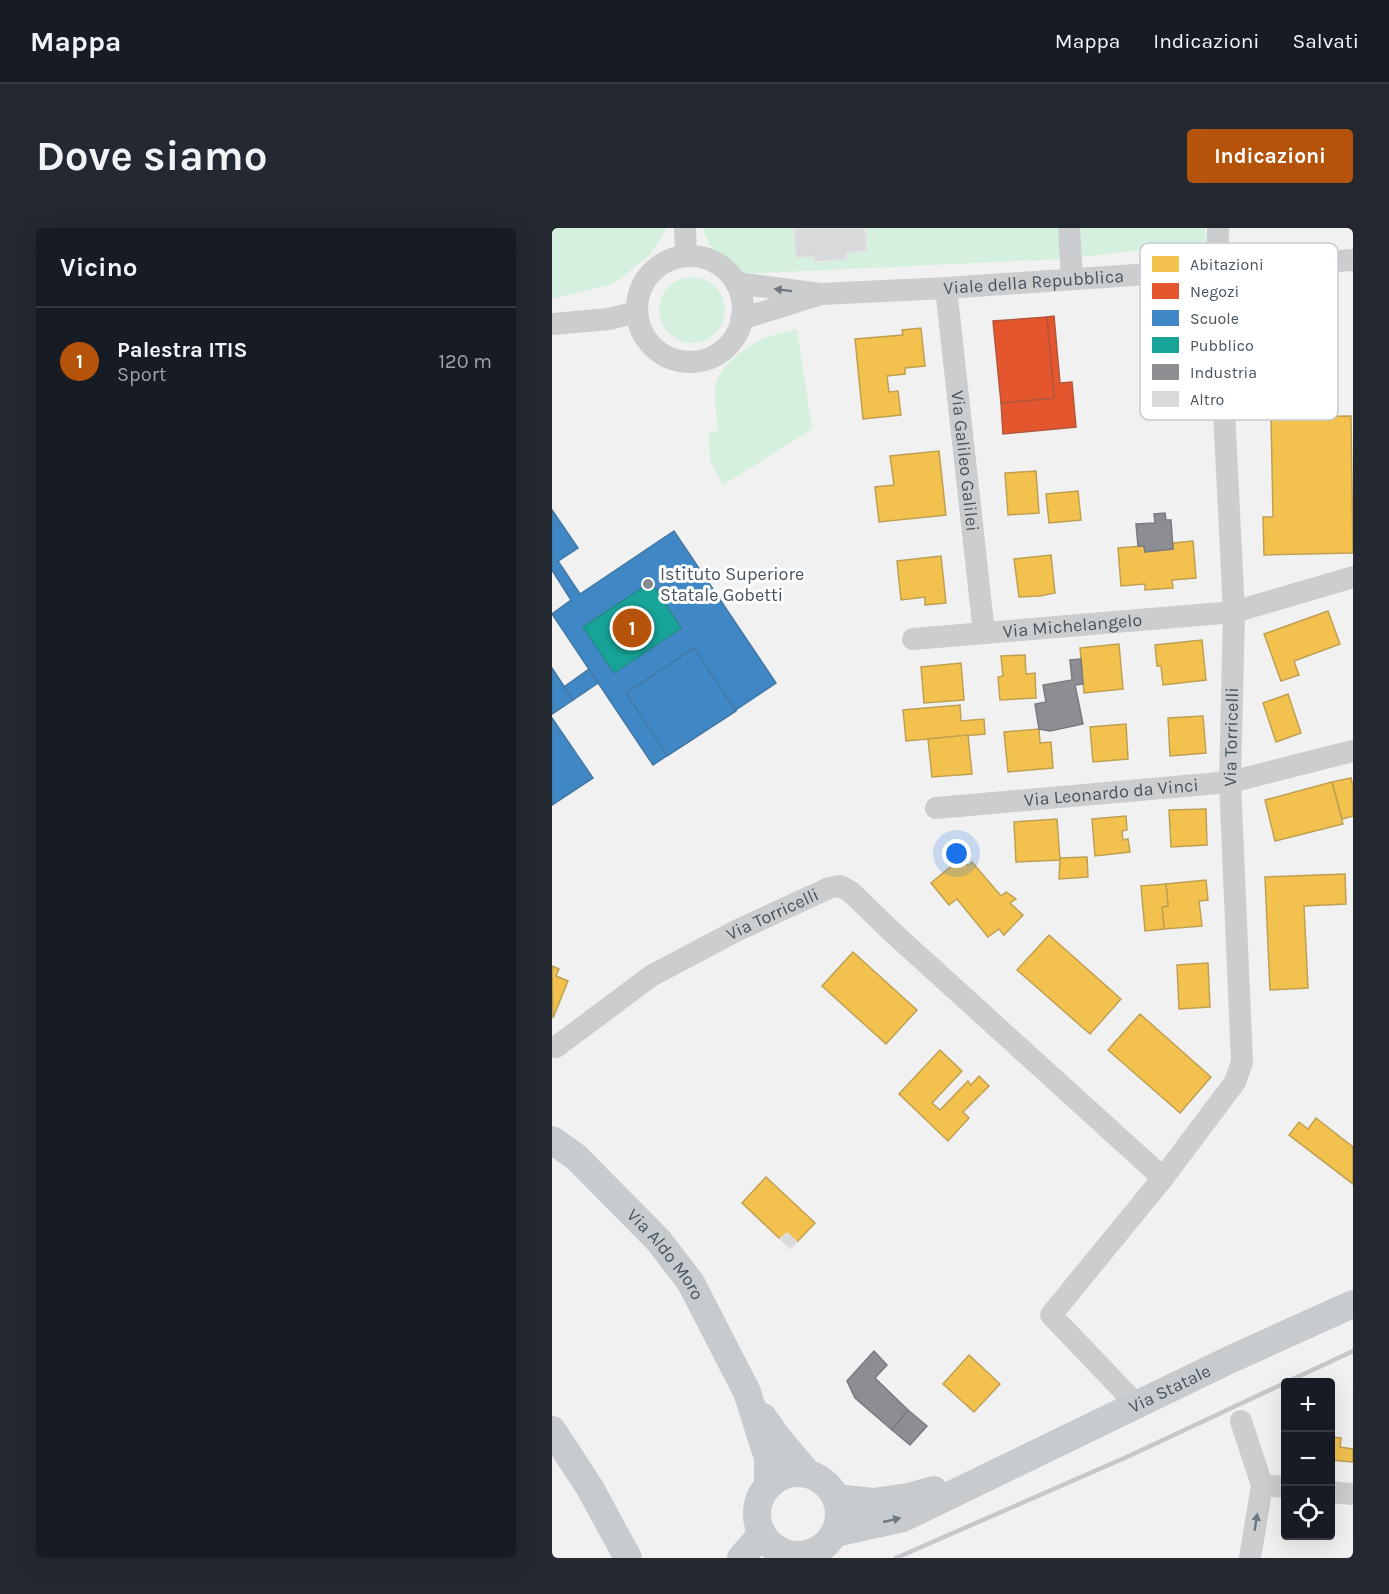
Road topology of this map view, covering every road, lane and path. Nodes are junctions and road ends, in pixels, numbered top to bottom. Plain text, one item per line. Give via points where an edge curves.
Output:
1 (686, 228) edge
2 (1069, 228) edge
3 (1218, 228) edge
4 (1217, 243) edge
5 (686, 256) junction
6 (1353, 260) edge
7 (1338, 261) edge
8 (1140, 275) edge
9 (1072, 279) junction
10 (736, 283) junction
11 (946, 288) junction
12 (821, 294) junction
13 (637, 312) junction
14 (741, 319) junction
15 (552, 324) edge
16 (1224, 420) edge
17 (1353, 577) edge
18 (1234, 612) junction
19 (984, 633) junction
20 (913, 639) dead end
21 (1353, 751) edge
22 (1230, 782) junction
23 (936, 808) dead end
24 (556, 1047) dead end
25 (552, 1140) edge
26 (1163, 1178) junction
27 (1353, 1304) edge
28 (747, 1392) junction
29 (1137, 1405) junction
30 (1241, 1421) dead end
31 (552, 1430) edge
32 (808, 1474) junction
33 (988, 1475) junction
34 (1262, 1485) junction
35 (768, 1486) junction
36 (1281, 1487) edge
37 (1335, 1492) edge
38 (1353, 1494) edge
39 (836, 1498) junction
40 (835, 1533) junction
41 (762, 1534) junction
42 (627, 1554) edge
43 (785, 1556) edge
44 (741, 1558) edge
45 (1250, 1558) edge

1 - 5 street
2 - 9 street
3 - 4 street, Via Torricelli
5 - 10 street via 718,264
5 - 13 street via 663,263 647,278 639,294
6 - 7 street, Viale della Repubblica
8 - 9 street, Viale della Repubblica
9 - 11 street, Viale della Repubblica
12 -> 10 street, Viale della Repubblica
10 - 14 street via 741,297
11 - 12 street, Viale della Repubblica
11 - 19 street, Via Galileo Galilei
12 - 14 street, Viale della Repubblica
13 - 14 street via 641,330 654,348 690,362 719,352 733,339
13 - 15 street via 609,319
16 - 18 street, Via Torricelli
17 - 18 street, Via Michelangelo
18 - 19 street, Via Michelangelo
18 - 22 street, Via Torricelli
19 - 20 street, Via Michelangelo
21 - 22 street, Via Leonardo da Vinci
22 - 23 street, Via Leonardo da Vinci
22 - 26 street, Via Torricelli via 1242,1062 1235,1082
24 - 26 street, Via Torricelli via 651,976 736,931 840,886
25 - 28 main road, Via Aldo Moro via 576,1157 659,1241 691,1283
26 - 29 street, Via Torricelli via 1051,1315
27 - 29 main road, Via Statale
28 - 32 main road, Via Aldo Moro
28 - 35 main road, Via Aldo Moro via 768,1458
29 - 33 main road, Via Statale
30 - 34 street
31 - 42 main road
32 - 35 main road via 786,1475
32 - 39 main road via 825,1483
33 - 39 main road, Via Statale via 909,1497 873,1502
40 -> 33 main road, Via Statale via 903,1518
34 - 36 street
45 -> 34 street
35 - 41 main road via 757,1514
37 - 38 street
39 - 40 main road via 839,1510
40 - 43 main road, Via Statale via 819,1549
41 - 43 main road, Via Statale
41 - 44 main road

